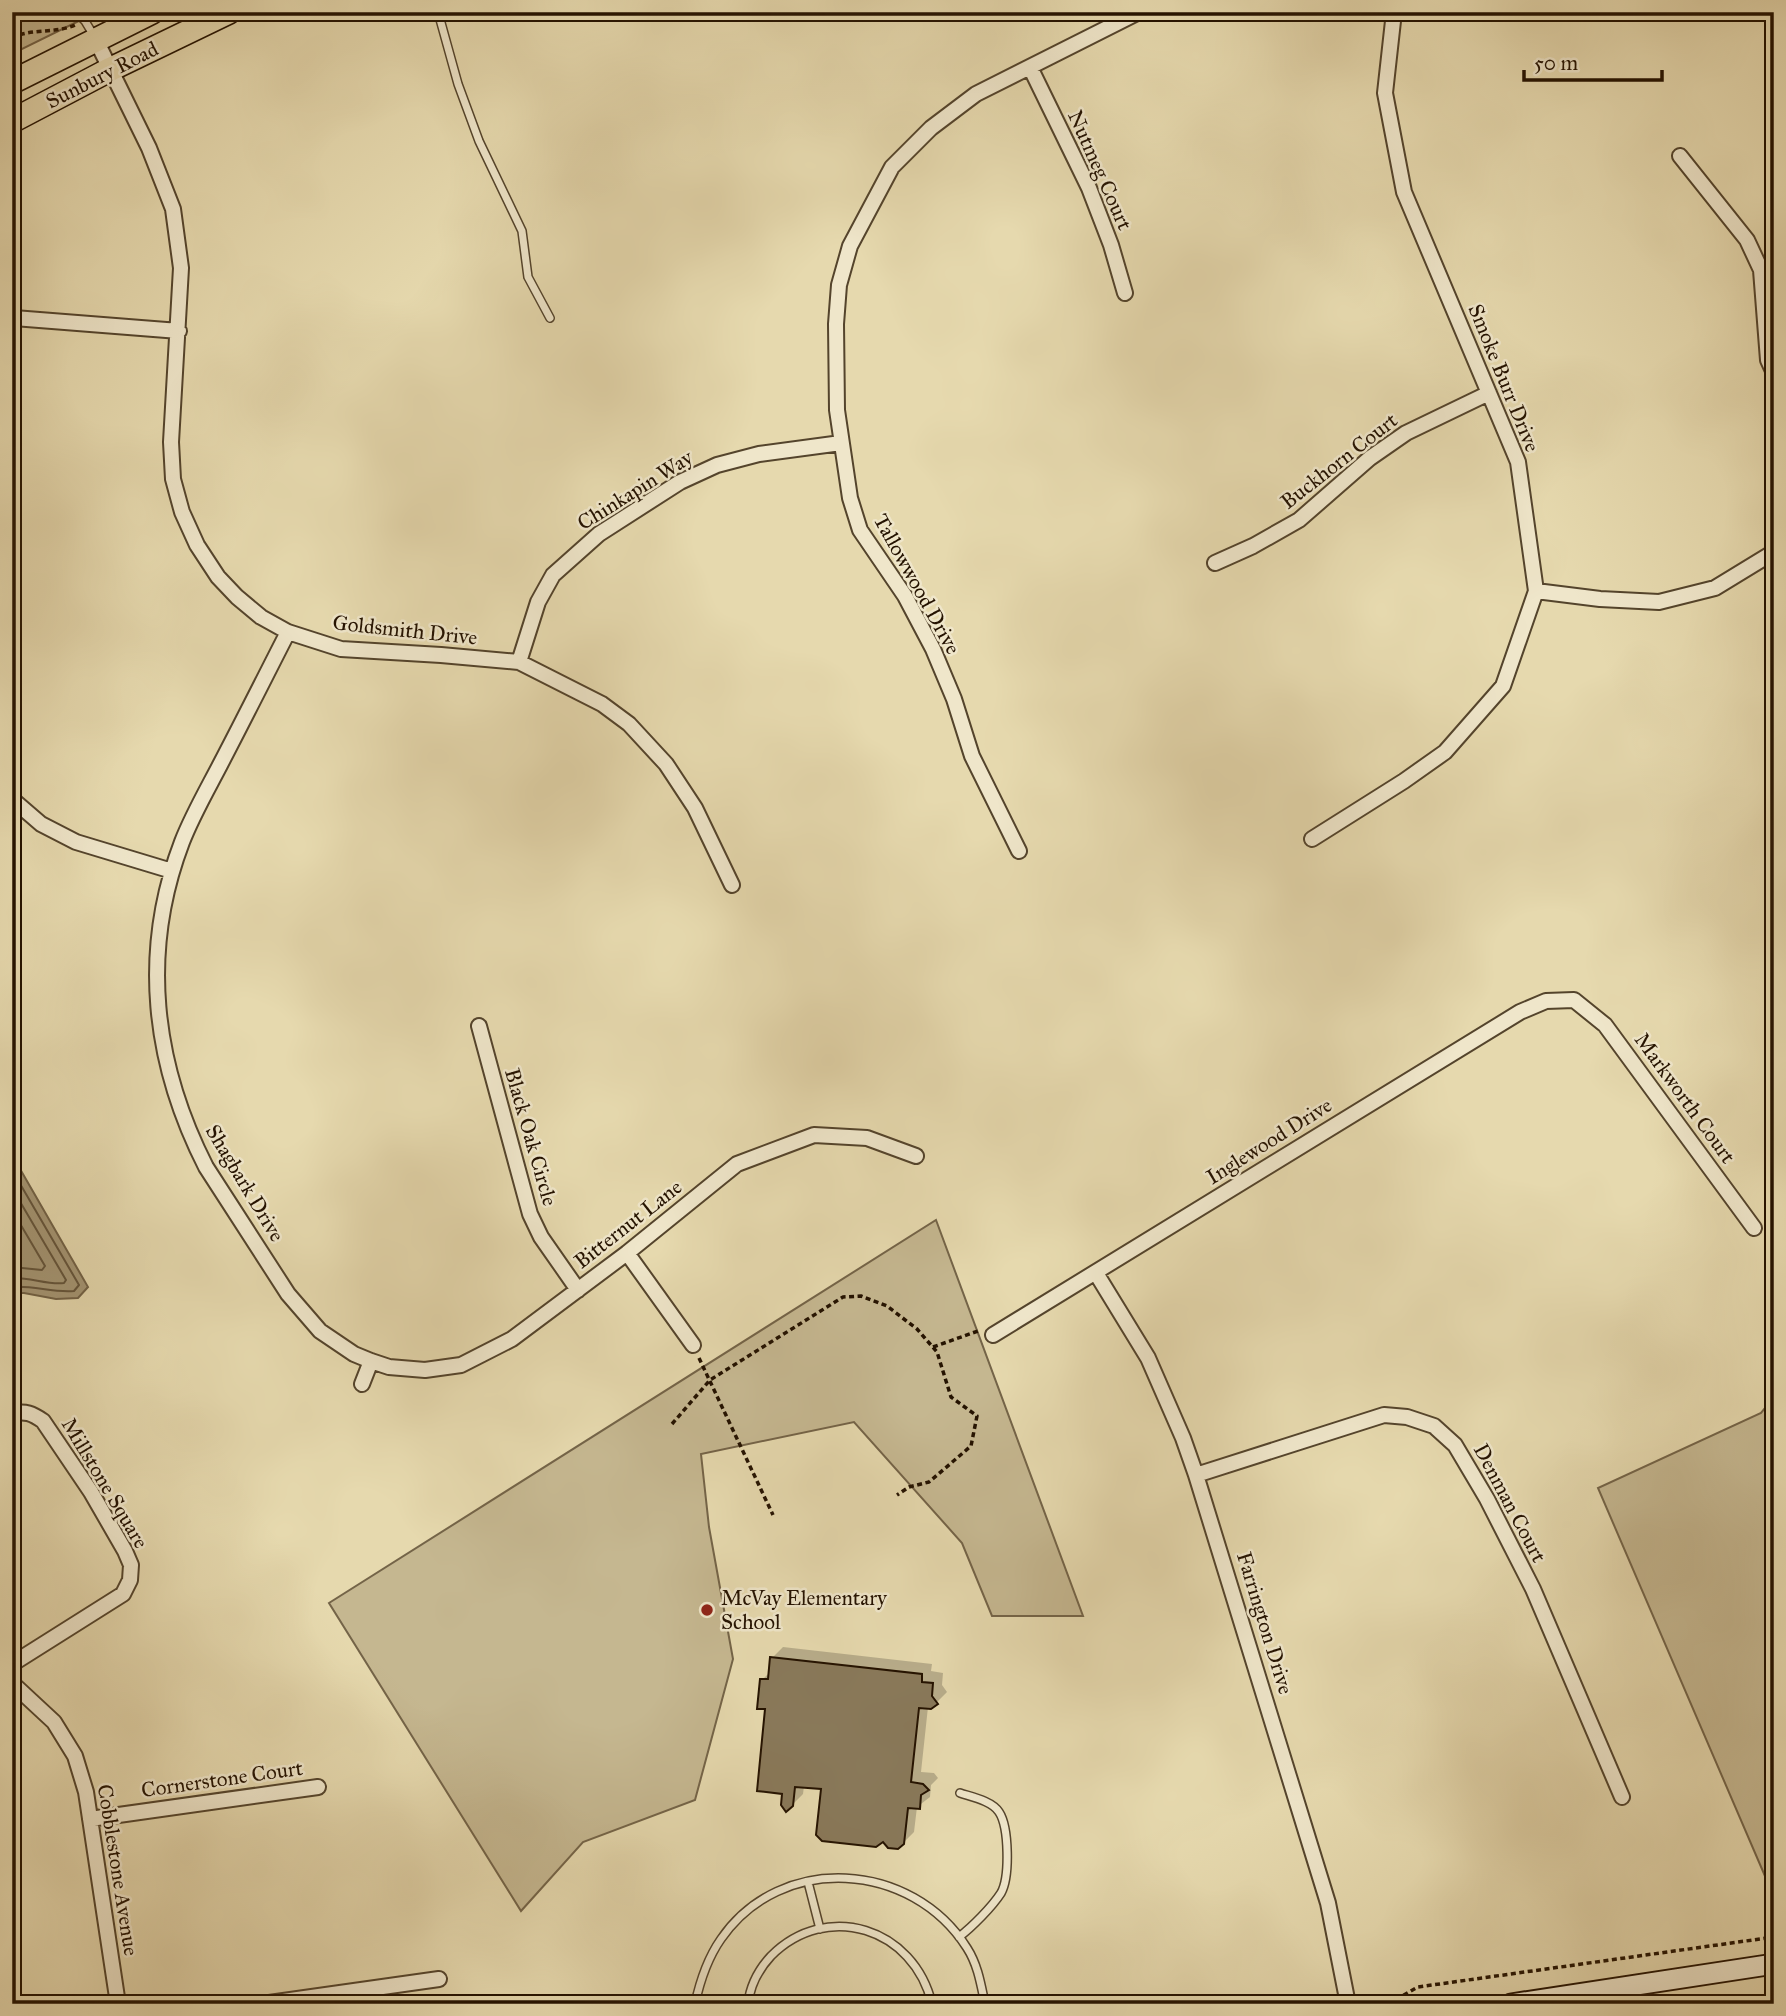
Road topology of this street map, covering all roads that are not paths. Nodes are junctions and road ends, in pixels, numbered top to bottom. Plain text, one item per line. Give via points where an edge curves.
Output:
1 (76, 12) edge
2 (152, 12) edge
3 (199, 12) edge
4 (229, 12) edge
5 (438, 12) edge
6 (1139, 12) edge
7 (1394, 12) edge
8 (91, 30) junction
9 (1030, 67) junction
10 (111, 69) junction
11 (12, 82) edge
12 (12, 97) edge
13 (12, 121) edge
14 (1680, 156) dead end
15 (1125, 293) dead end
16 (14, 318) dead end
17 (550, 318) dead end
18 (179, 331) junction
19 (1774, 373) edge
20 (1489, 393) junction
21 (841, 443) junction
22 (1774, 552) edge
23 (1215, 563) dead end
24 (1536, 591) junction
25 (288, 632) junction
26 (519, 663) junction
27 (12, 799) edge
28 (1312, 839) dead end
29 (1019, 851) dead end
30 (172, 871) junction
31 (732, 885) dead end
32 (1574, 1000) joint
33 (478, 1026) dead end
34 (916, 1156) dead end
35 (1754, 1228) dead end
36 (627, 1253) junction
37 (1096, 1273) junction
38 (578, 1290) junction
39 (993, 1335) road end
40 (693, 1345) road end
41 (371, 1361) junction
42 (362, 1384) dead end
43 (12, 1414) edge
44 (1196, 1475) junction
45 (12, 1664) edge
46 (12, 1683) edge
47 (318, 1787) dead end
48 (960, 1793) dead end
49 (1622, 1797) dead end
50 (90, 1819) junction
51 (808, 1882) junction
52 (820, 1928) junction
53 (959, 1937) junction
54 (1774, 1964) edge
55 (439, 1979) dead end
56 (118, 2004) edge
57 (262, 2004) edge
58 (695, 2004) edge
59 (748, 2004) edge
60 (932, 2004) edge
61 (985, 2004) edge
62 (1348, 2004) edge
63 (1511, 2004) edge

1 - 8 lane
2 - 8 main road, Sunbury Road
3 - 10 main road via 128,48
4 - 10 main road, Sunbury Road
5 - 17 lane via 479,141 522,231 528,278
6 - 9 street, Tallowwood Drive
7 - 20 street, Smoke Burr Drive via 1385,93 1404,192
8 - 10 street, Goldsmith Drive
8 - 11 main road, Sunbury Road
8 - 12 main road via 90,51 80,61
9 - 15 street, Nutmeg Court via 1089,188
9 - 21 street, Tallowwood Drive via 976,94 930,128 892,167 867,211 850,246 839,285 837,410
10 - 13 main road, Sunbury Road
10 - 18 street, Goldsmith Drive via 173,209 181,268
14 - 19 street via 1747,240 1761,270 1768,360
16 - 18 street
18 - 25 street, Goldsmith Drive via 171,442 173,479 183,512 218,578 261,617
20 - 23 street, Buckhorn Court via 1406,433 1299,520
20 - 24 street, Smoke Burr Drive via 1518,462
21 - 26 street, Chinkapin Way via 717,465 680,482 599,534 553,575 538,602
21 - 29 street, Tallowwood Drive via 860,530 905,596 933,649 972,756
22 - 24 street via 1715,588 1659,602
24 - 28 street, Smoke Burr Drive via 1503,686 1445,752
25 - 26 street, Goldsmith Drive via 341,649
25 - 30 street, Shagbark Drive via 182,840
26 - 31 street, Goldsmith Drive via 602,705 629,724 666,764 695,808
27 - 30 street via 41,824 76,842
30 - 41 street, Shagbark Drive via 162,911 156,986 165,1060 184,1119 206,1167 288,1294 337,1343
32 - 35 street, Markworth Court via 1610,1031
32 - 37 street, Inglewood Drive via 1546,1001 1520,1012
33 - 38 street, Black Oak Circle via 530,1214
34 - 36 street, Bitternut Lane via 867,1138 814,1135 737,1164
36 - 38 street, Bitternut Lane
36 - 40 street
37 - 39 street, Inglewood Drive
37 - 44 street, Farrington Drive via 1147,1359
38 - 41 street, Bitternut Lane via 512,1339 461,1365 425,1370
41 - 42 street
43 - 45 street, Millstone Square via 32,1414 43,1421 131,1565 123,1594
44 - 49 street, Denman Court via 1384,1415 1434,1426 1455,1445 1487,1499 1527,1578
44 - 62 street, Farrington Drive via 1328,1903
46 - 50 street, Cobblestone Avenue via 54,1722 75,1756
47 - 50 street, Cornerstone Court
48 - 53 lane via 999,1810 1006,1832 1007,1863 1002,1892
50 - 56 street, Cobblestone Avenue
51 - 52 lane
51 - 53 lane via 847,1877 894,1887 936,1913
51 - 58 lane via 777,1892 737,1920 709,1959
52 - 59 lane via 784,1943 762,1965
52 - 60 lane via 842,1926 872,1932 898,1947 919,1970
53 - 61 lane via 978,1971
54 - 63 street
55 - 57 street

